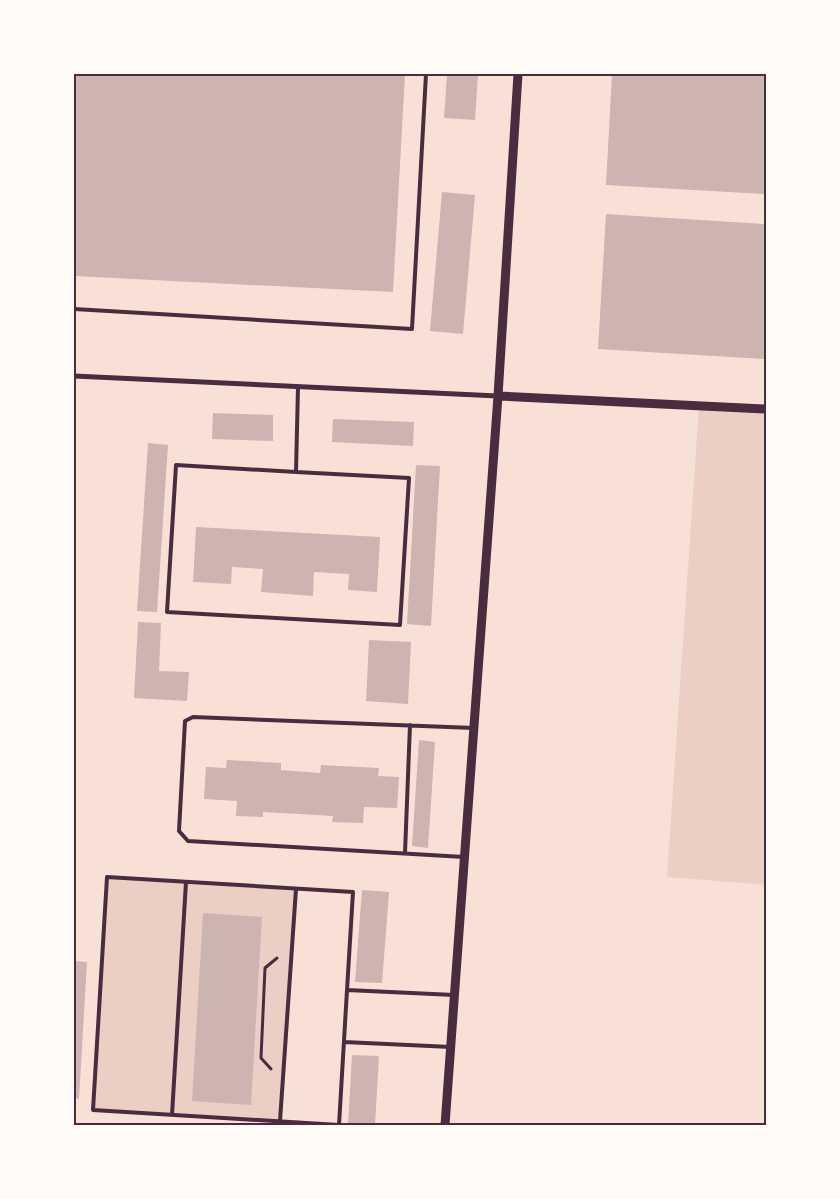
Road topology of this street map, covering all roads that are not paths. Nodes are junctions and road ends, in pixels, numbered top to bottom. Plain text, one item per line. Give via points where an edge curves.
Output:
1 (426, 74) edge
2 (518, 74) edge
3 (74, 309) edge
4 (74, 376) edge
5 (298, 387) junction
6 (498, 396) junction
7 (766, 409) edge
8 (296, 472) junction
9 (410, 726) junction
10 (474, 728) junction
11 (405, 854) junction
12 (464, 857) junction
13 (186, 882) junction
14 (296, 889) junction
15 (347, 990) junction
16 (454, 995) junction
17 (344, 1042) junction
18 (450, 1047) junction
19 (172, 1115) junction
20 (280, 1121) junction
21 (445, 1125) edge

1 - 3 lane via 412,329
2 - 6 street
4 - 5 street
5 - 6 street
5 - 8 lane
6 - 7 street
6 - 10 street
8 - 8 lane via 176,465 167,612 400,625 409,478
9 - 10 lane
9 - 11 lane
9 - 11 lane via 194,717 185,721 179,831 188,841
10 - 12 street
11 - 12 lane
12 - 16 street
13 - 14 lane
13 - 19 lane
13 - 19 lane via 107,877 94,1090 93,1110
14 - 15 lane via 353,892
14 - 20 lane
15 - 16 lane
15 - 17 lane
16 - 18 street
17 - 18 lane
17 - 20 lane via 338,1125
18 - 21 street
19 - 20 lane

